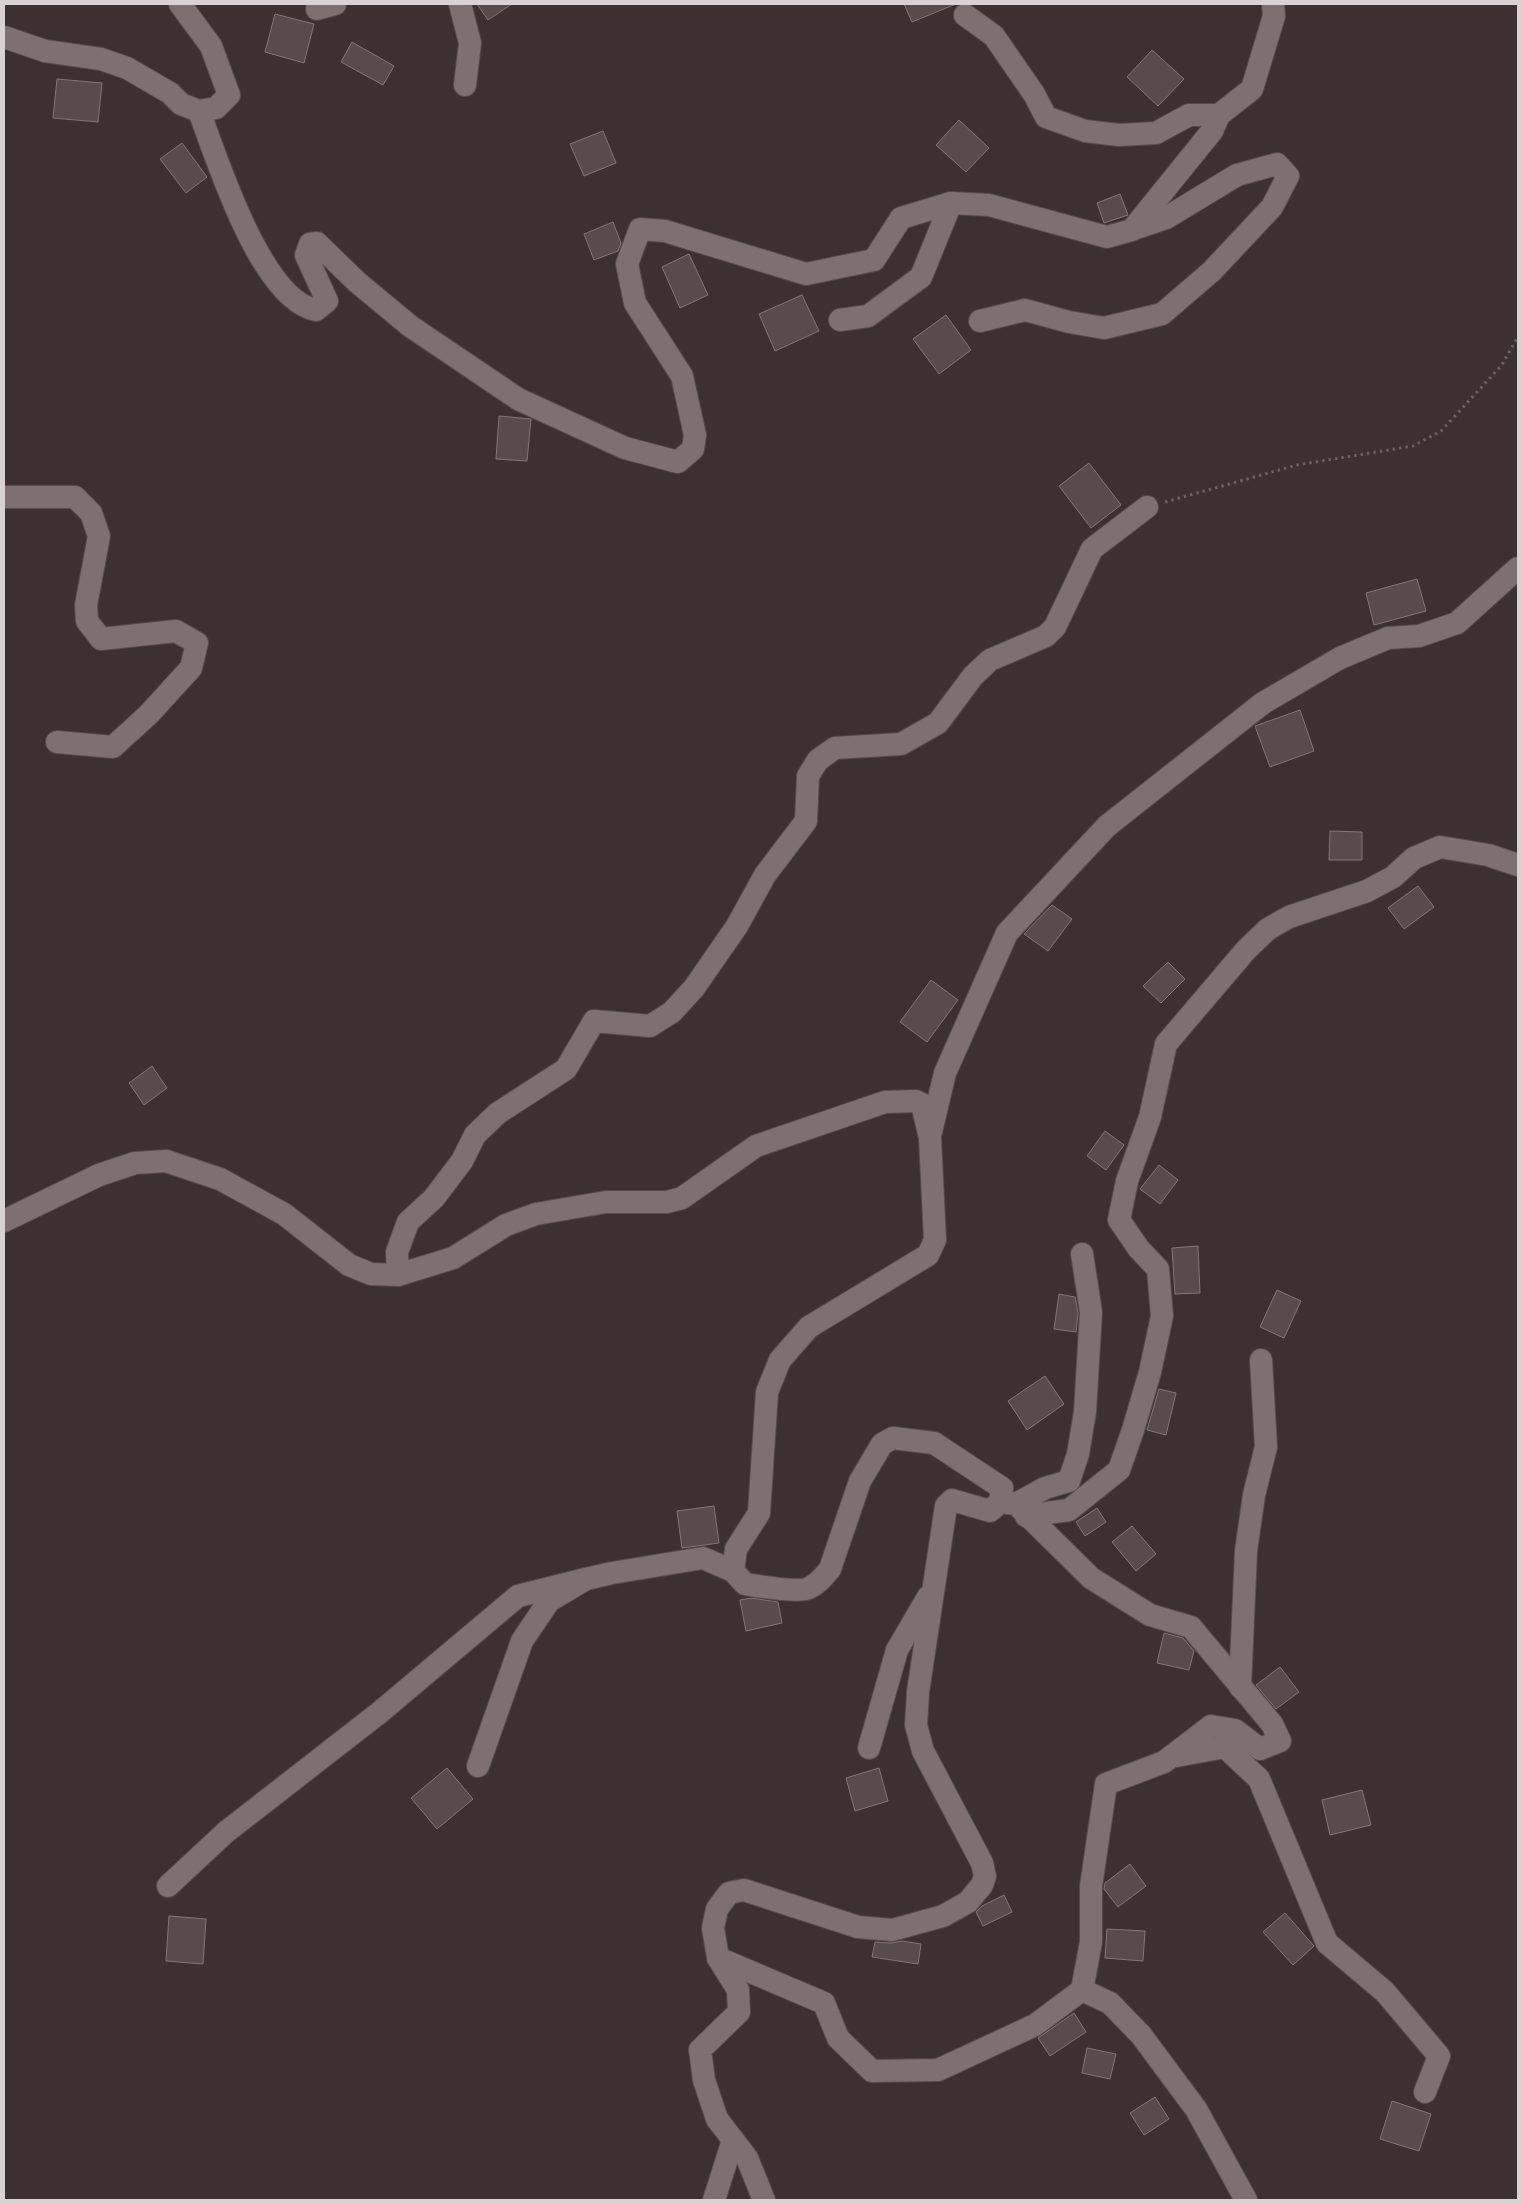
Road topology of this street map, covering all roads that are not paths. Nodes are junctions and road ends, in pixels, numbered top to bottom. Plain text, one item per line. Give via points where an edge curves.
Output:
1 (180, 4) edge
2 (460, 4) edge
3 (1273, 4) edge
4 (964, 15) dead end
5 (4, 37) edge
6 (466, 85) dead end
7 (199, 111) junction
8 (1219, 115) junction
9 (951, 203) junction
10 (1132, 230) junction
11 (840, 320) dead end
12 (980, 321) dead end
13 (4, 497) edge
14 (1147, 507) road end
15 (1518, 568) edge
16 (58, 742) dead end
17 (1518, 865) edge
18 (930, 1138) junction
19 (4, 1221) edge
20 (1082, 1254) dead end
21 (398, 1275) junction
22 (1261, 1360) dead end
23 (1014, 1507) junction
24 (733, 1571) junction
25 (586, 1579) junction
26 (934, 1588) junction
27 (1240, 1687) junction
28 (869, 1748) dead end
29 (1174, 1757) junction
30 (478, 1766) dead end
31 (168, 1886) dead end
32 (718, 1958) junction
33 (1082, 1990) junction
34 (1425, 2092) dead end
35 (733, 2140) junction
36 (714, 2200) edge
37 (764, 2200) edge
38 (1246, 2200) edge

1 - 7 street via 211,46 229,95 216,108
2 - 6 street via 470,43
3 - 8 street via 1274,16 1252,88
4 - 8 street via 994,36 1046,117 1084,131 1119,135 1156,133 1189,115
5 - 7 street via 45,51 101,59 127,68 170,93 181,104
7 - 9 street via 248,234 277,284 306,308 316,310 327,301 306,255 310,244 317,243 410,326 518,399 625,448 678,462 693,449 695,435 682,376 635,303 627,264 640,228 665,231 806,274 874,260 901,218
8 - 10 street via 1212,131
9 - 10 street via 989,205 1107,237
9 - 11 street via 921,277 868,316
10 - 12 street via 1166,218 1237,175 1277,164 1288,176 1272,207 1212,271 1162,314 1104,328 1025,310
13 - 16 street via 75,498 91,513 99,536 86,605 87,621 101,639 176,631 197,643 191,668 113,747
14 - 21 street via 1092,549 1055,628 1046,636 990,660 973,676 938,723 901,744 836,748 818,760 808,776 806,821 765,875 736,926 694,988 672,1012 650,1026 594,1021 566,1069 498,1113 475,1135 462,1161 434,1198 408,1222 397,1252
15 - 18 street via 1457,623 1419,636 1380,641 1340,658 1263,703 1107,826 1007,934 945,1073
17 - 23 street via 1488,855 1440,847 1414,858 1393,877 1367,891 1289,917 1268,929 1246,950 1166,1044 1150,1117 1127,1181 1119,1220 1158,1269 1162,1316 1150,1372 1119,1470 1069,1510
18 - 21 street via 922,1104 916,1101 885,1102 756,1146 682,1198 667,1202 606,1202 536,1214 506,1225 453,1258
18 - 24 street via 935,1240 928,1255 809,1327 780,1360 767,1392 759,1513 736,1549
19 - 21 street via 99,1175 135,1163 166,1161 220,1179 284,1214 349,1265 371,1274
20 - 23 street via 1091,1312 1086,1412 1078,1454 1069,1481 1045,1488
22 - 27 street via 1266,1447 1254,1495 1246,1550
23 - 24 street via 1002,1488 934,1444 893,1438 882,1444 860,1481 830,1569 822,1578 808,1589 785,1589 745,1584
23 - 26 street via 990,1511 952,1500 946,1506
23 - 27 street via 1091,1578 1150,1615 1191,1627
24 - 25 street via 703,1558
25 - 30 street via 549,1601 522,1641
25 - 31 street via 518,1596 380,1713 226,1832
26 - 28 street via 897,1650
26 - 32 street via 916,1726 923,1751 982,1863 985,1876 982,1885 968,1902 943,1916 892,1930 858,1927 744,1890 730,1892 717,1909 713,1928
27 - 29 street via 1272,1724 1280,1741 1260,1749 1235,1730 1211,1726
29 - 33 street via 1106,1784 1091,1886 1091,1942
29 - 34 street via 1225,1747 1259,1778 1327,1943 1385,1992 1438,2056
32 - 33 street via 824,2003 838,2038 872,2071 938,2070 1035,2025
32 - 35 street via 738,1990 739,2012 700,2050 704,2080 717,2119
33 - 38 street via 1110,2003 1141,2035 1196,2109
35 - 36 street
35 - 37 street via 747,2158

